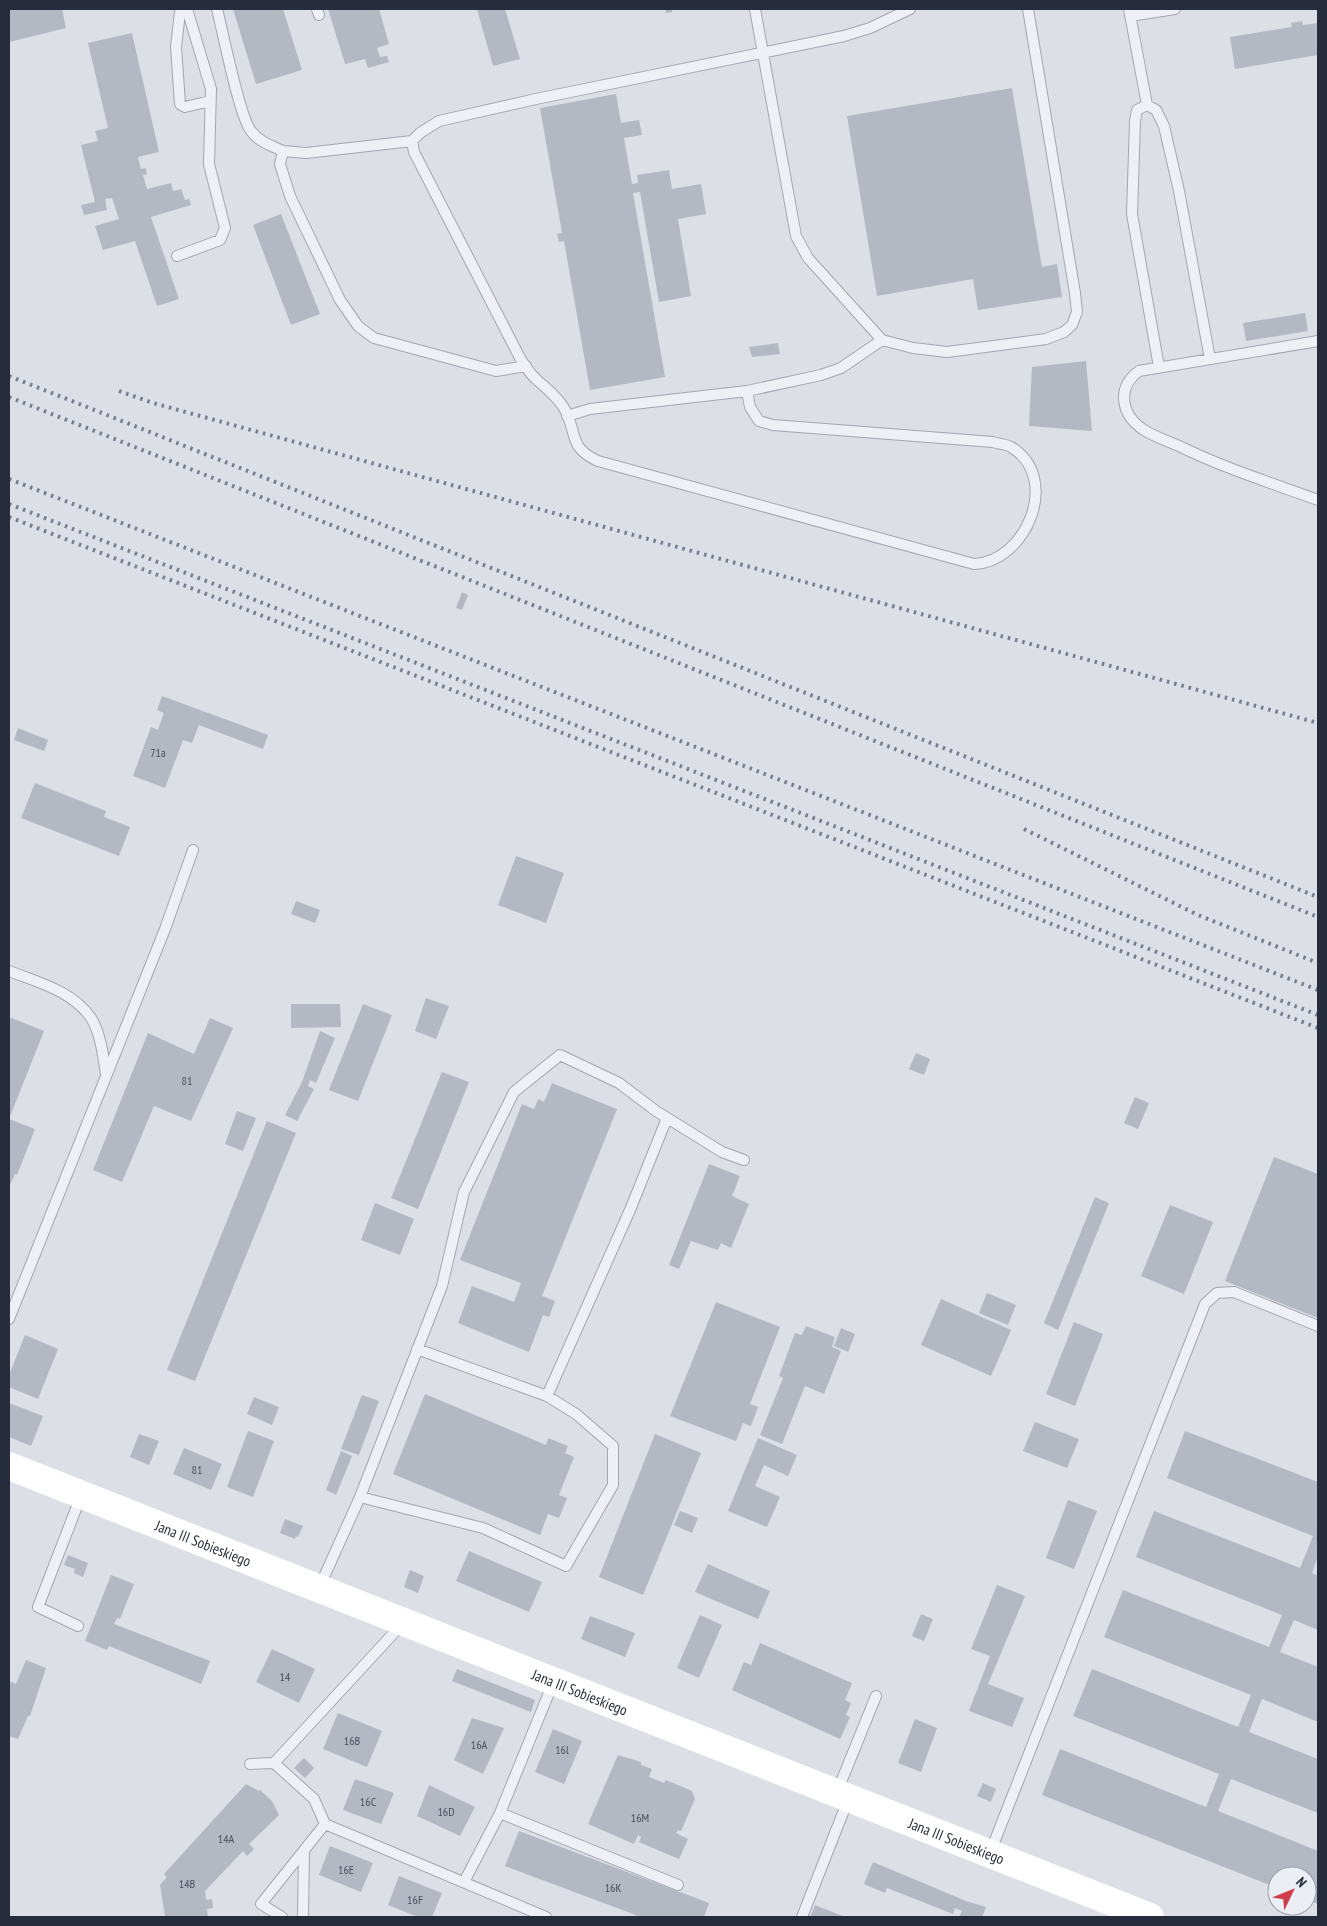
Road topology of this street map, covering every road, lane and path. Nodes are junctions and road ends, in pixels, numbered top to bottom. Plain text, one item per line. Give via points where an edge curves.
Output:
1 (185, 9) edge
2 (217, 9) edge
3 (755, 9) edge
4 (910, 9) edge
5 (1028, 9) edge
6 (1175, 9) edge
7 (1130, 12) edge
8 (763, 53) junction
9 (210, 101) junction
10 (1147, 105) junction
11 (412, 142) junction
12 (284, 151) junction
13 (177, 256) dead end
14 (882, 340) junction
15 (1318, 341) edge
16 (1210, 359) junction
17 (526, 366) junction
18 (1159, 368) junction
19 (747, 391) junction
20 (567, 416) junction
21 (1318, 500) edge
22 (193, 850) dead end
23 (9, 971) edge
24 (106, 1075) junction
25 (667, 1118) junction
26 (744, 1160) dead end
27 (9, 1318) edge
28 (1318, 1326) edge
29 (417, 1349) junction
30 (547, 1396) junction
31 (9, 1466) edge
32 (81, 1496) junction
33 (360, 1497) junction
34 (318, 1589) junction
35 (404, 1623) junction
36 (78, 1626) dead end
37 (554, 1682) junction
38 (876, 1696) dead end
39 (274, 1763) junction
40 (250, 1764) dead end
41 (842, 1797) junction
42 (500, 1813) junction
43 (325, 1824) junction
44 (304, 1850) junction
45 (990, 1854) junction
46 (464, 1882) junction
47 (678, 1885) dead end
48 (532, 1915) edge
49 (282, 1917) edge
50 (304, 1917) edge
51 (546, 1917) edge
52 (802, 1917) edge
53 (1150, 1917) edge

1 - 9 lane via 211,89
1 - 9 lane via 180,12 176,47 180,104 185,107
2 - 12 lane via 250,130 264,143
3 - 8 lane
4 - 8 lane via 844,36
5 - 14 lane via 1076,293 1072,325 1046,339 947,352
6 - 7 lane
7 - 10 lane
8 - 11 lane via 439,121
8 - 14 lane via 796,236 808,258
9 - 13 lane via 209,164 224,234 220,240
10 - 16 lane via 1156,110 1164,126
10 - 18 lane via 1137,110 1135,121 1132,214
11 - 12 lane via 306,153
11 - 17 lane via 414,152
12 - 17 lane via 280,164 290,196 340,300 358,326 374,338 496,371
14 - 19 lane via 841,368
15 - 16 lane
16 - 18 lane
17 - 20 lane via 554,395
18 - 21 lane via 1139,371 1129,378 1123,393 1126,410 1143,429 1211,462
19 - 20 lane via 590,409
19 - 20 lane via 750,408 759,421 773,425 1010,446 1022,456 1034,474 1037,488 1030,518 1020,540 985,564 926,551 598,461 585,456 575,444
22 - 24 lane
23 - 24 lane via 71,998 91,1018 101,1044
24 - 27 lane
25 - 26 lane via 722,1152
25 - 29 lane via 619,1082 560,1055 514,1092 464,1192 442,1286
25 - 30 lane
28 - 45 lane via 1234,1292 1217,1293 1205,1304
29 - 30 lane
29 - 33 lane
30 - 33 lane via 576,1414 613,1446 613,1484 566,1566 483,1528
31 - 32 main road, Jana III Sobieskiego
32 - 34 main road, Jana III Sobieskiego
32 - 36 lane via 38,1607
33 - 34 lane
34 - 35 main road, Jana III Sobieskiego
35 - 37 main road, Jana III Sobieskiego
35 - 39 lane
37 - 41 main road, Jana III Sobieskiego
37 - 42 lane
38 - 41 lane
39 - 40 lane
39 - 43 lane via 314,1799
41 - 45 main road, Jana III Sobieskiego
41 - 52 lane
42 - 46 lane
42 - 47 lane
43 - 44 lane
43 - 46 lane
44 - 49 lane via 261,1904
44 - 50 lane
45 - 53 main road, Jana III Sobieskiego
46 - 48 lane
48 - 51 lane

